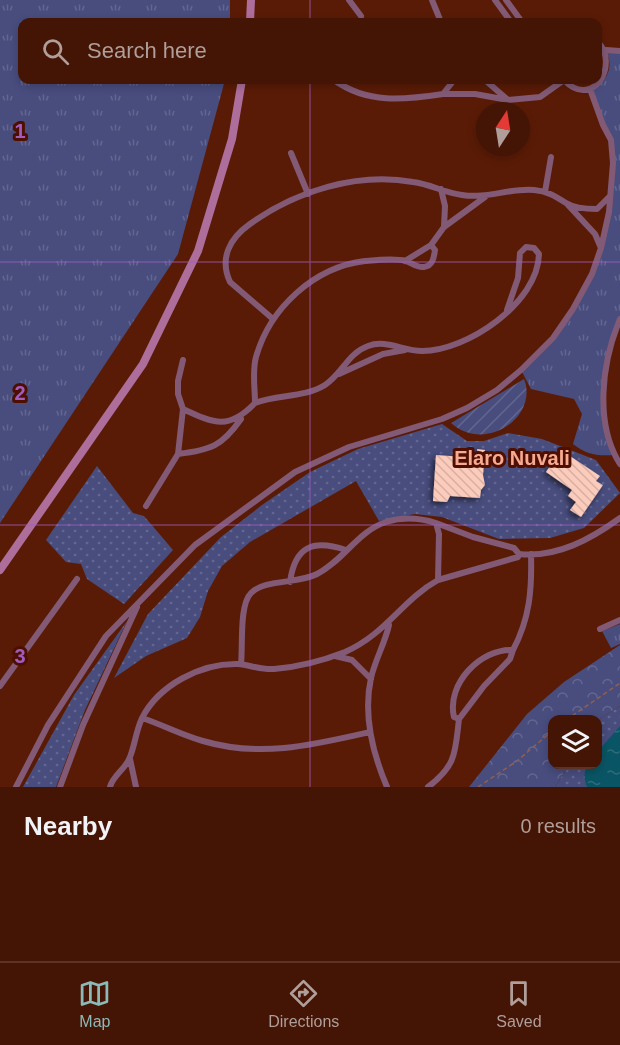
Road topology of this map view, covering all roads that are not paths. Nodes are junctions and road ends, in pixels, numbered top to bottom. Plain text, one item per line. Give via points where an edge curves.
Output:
1 (251, 0) edge
2 (349, 0) edge
3 (432, 0) edge
4 (495, 0) edge
5 (506, 0) edge
6 (361, 16) dead end
7 (250, 18) edge
8 (439, 18) edge
9 (509, 18) edge
10 (519, 18) edge
11 (602, 46) edge
12 (606, 50) junction
13 (620, 51) edge
14 (602, 82) edge
15 (241, 84) edge
16 (340, 84) edge
17 (451, 84) edge
18 (490, 84) edge
19 (558, 84) edge
20 (571, 84) edge
21 (599, 84) edge
22 (590, 89) junction
23 (443, 94) junction
24 (508, 100) junction
25 (291, 153) dead end
26 (551, 157) dead end
27 (441, 189) junction
28 (545, 192) junction
29 (612, 193) junction
30 (308, 194) junction
31 (485, 197) junction
32 (567, 204) junction
33 (444, 227) junction
34 (431, 245) junction
35 (601, 248) junction
36 (405, 261) junction
37 (507, 310) junction
38 (273, 319) junction
39 (620, 319) edge
40 (408, 350) junction
41 (183, 360) dead end
42 (339, 375) junction
43 (255, 403) junction
44 (183, 409) junction
45 (243, 416) junction
46 (178, 454) junction
47 (620, 464) edge
48 (146, 506) dead end
49 (620, 518) edge
50 (436, 523) junction
51 (346, 550) junction
52 (519, 554) junction
53 (531, 554) junction
54 (0, 570) edge
55 (77, 579) dead end
56 (438, 580) junction
57 (290, 582) junction
58 (137, 607) junction
59 (620, 620) edge
60 (389, 624) junction
61 (600, 629) dead end
62 (513, 650) junction
63 (335, 656) junction
64 (241, 664) junction
65 (371, 679) junction
66 (0, 686) edge
67 (142, 718) junction
68 (459, 719) junction
69 (370, 732) junction
70 (130, 759) junction
71 (16, 787) edge
72 (60, 787) edge
73 (110, 787) edge
74 (136, 787) edge
75 (387, 787) edge
76 (428, 787) edge

1 - 7 street
2 - 6 street
3 - 8 street
4 - 9 street
5 - 10 street
11 - 12 street
12 - 13 street
12 - 14 street via 609,74
15 - 54 street via 232,139 198,251 143,364
16 - 23 street via 357,93 394,100
17 - 23 street
18 - 24 street
19 - 24 street via 540,97
20 - 22 street
21 - 22 street
22 - 29 street via 611,140
23 - 24 street
25 - 30 street
26 - 28 street
27 - 30 street via 414,182 367,179
27 - 31 street
27 - 33 street
28 - 31 street via 514,190
28 - 32 street via 559,196
29 - 32 street via 597,209
29 - 35 street
30 - 38 street via 270,210 240,231 226,253 230,282
31 - 33 street
32 - 35 street via 596,234
33 - 34 street
34 - 36 street
34 - 36 street via 435,250 434,261 429,266 422,268
35 - 58 street via 584,291 558,330 538,355 497,390 442,419 364,441 296,472 195,545
36 - 38 street via 364,261 342,266 299,291
37 - 37 street via 518,278 520,253 526,247 534,248 539,254 536,270 525,293
37 - 40 street via 481,333 463,342
38 - 43 street via 256,358
39 - 47 street via 608,358 604,411 608,439
40 - 42 street via 383,354
40 - 42 street via 390,345 367,346 349,358
41 - 44 street via 178,394
42 - 43 street via 315,390 268,397
43 - 45 street
44 - 45 street via 226,423
44 - 46 street
45 - 46 street via 222,442
46 - 48 street
49 - 53 street via 584,541 564,549
50 - 51 street via 413,519 386,522
50 - 52 street via 514,548
50 - 56 street via 440,534
51 - 57 street via 337,563 316,575
51 - 57 street via 327,544 307,548 295,559
52 - 53 street
52 - 56 street
53 - 62 street via 529,612
55 - 66 street
56 - 60 street
57 - 64 street via 262,586 251,592 245,602
58 - 71 street via 106,636 48,725
58 - 72 street via 83,724
59 - 61 street
60 - 63 street
60 - 65 street
62 - 68 street
62 - 68 street via 492,653 469,669 453,703 454,717
63 - 64 street via 273,669
63 - 65 street via 352,660
64 - 67 street via 202,670 183,679 163,692
65 - 69 street
67 - 69 street via 204,741 257,749 308,747
67 - 70 street
68 - 76 street via 456,748 448,770
69 - 75 street
70 - 73 street
70 - 74 street

